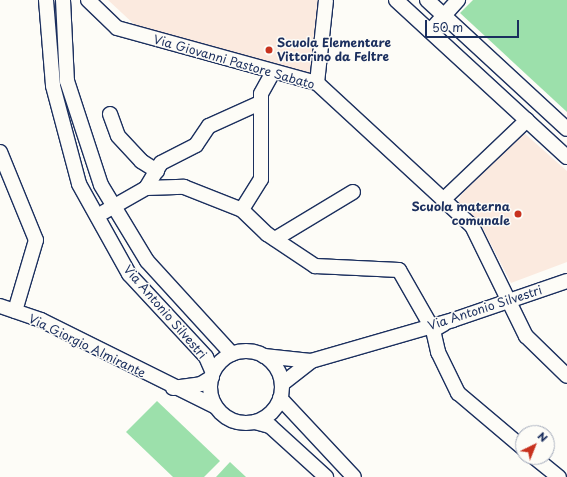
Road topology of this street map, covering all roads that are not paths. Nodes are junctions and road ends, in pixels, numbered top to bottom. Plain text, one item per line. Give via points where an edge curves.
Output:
1 (46, 0) edge
2 (63, 0) edge
3 (88, 0) edge
4 (326, 0) edge
5 (427, 0) edge
6 (458, 0) edge
7 (402, 2) edge
8 (444, 16) junction
9 (430, 31) junction
10 (273, 72) junction
11 (317, 83) junction
12 (260, 104) junction
13 (110, 114) dead end
14 (527, 120) junction
15 (567, 129) edge
16 (0, 152) edge
17 (567, 157) edge
18 (157, 171) junction
19 (146, 188) junction
20 (353, 192) dead end
21 (444, 200) junction
22 (112, 208) junction
23 (242, 210) junction
24 (97, 216) junction
25 (275, 239) junction
26 (567, 281) edge
27 (509, 300) junction
28 (0, 306) edge
29 (15, 312) junction
30 (453, 320) junction
31 (431, 326) junction
32 (232, 354) junction
33 (264, 356) junction
34 (311, 361) junction
35 (566, 374) edge
36 (212, 375) junction
37 (282, 384) junction
38 (173, 388) junction
39 (280, 398) junction
40 (216, 407) junction
41 (255, 422) junction
42 (515, 441) edge
43 (544, 465) edge
44 (326, 477) edge
45 (354, 477) edge
46 (559, 477) edge

1 - 24 street, Via Antonio Silvestri via 53,86 79,184
2 - 22 street, Via Antonio Silvestri via 67,82
3 - 10 street, Via Giovanni Pastore Sabato via 117,28
4 - 11 street
5 - 8 street
6 - 8 street
7 - 9 street
8 - 9 street
8 - 15 street
9 - 14 street
10 - 11 street, Via Giovanni Pastore Sabato
10 - 12 street via 261,94
11 - 21 street, Via Giovanni Pastore Sabato
12 - 18 street via 209,126 196,145 161,163
12 - 23 street via 261,179
13 - 18 street via 118,136 141,161
14 - 17 street
14 - 21 street
16 - 29 street via 36,240
18 - 19 street
19 - 22 street
19 - 23 street via 184,187
20 - 25 street
21 - 27 street, Via Giovanni Pastore Sabato via 472,226
22 - 24 street
22 - 32 street, Via Antonio Silvestri via 147,261
23 - 25 street
24 - 36 street, Via Antonio Silvestri via 129,274 206,357
25 - 31 street via 315,266 399,270
26 - 27 street, Via Antonio Silvestri
27 - 30 street, Via Antonio Silvestri
27 - 35 street, Via Giovanni Pastore Sabato via 526,336
28 - 29 street, Via Giorgio Almirante
29 - 38 street, Via Giorgio Almirante via 41,320
30 - 31 street, Via Antonio Silvestri
30 - 42 street via 433,330 438,352 458,393
31 - 34 street, Via Antonio Silvestri
32 - 33 street via 245,351
32 - 36 street
33 - 34 street, Via Antonio Silvestri
33 - 37 street via 275,366
34 - 37 street, Via Antonio Silvestri
36 - 38 street via 201,384
36 - 40 street via 210,390
37 - 39 street
38 - 40 street, Via Giorgio Almirante
39 - 41 street via 274,409
39 - 45 street
40 - 41 street via 236,421
41 - 44 street via 270,426
43 - 46 street

